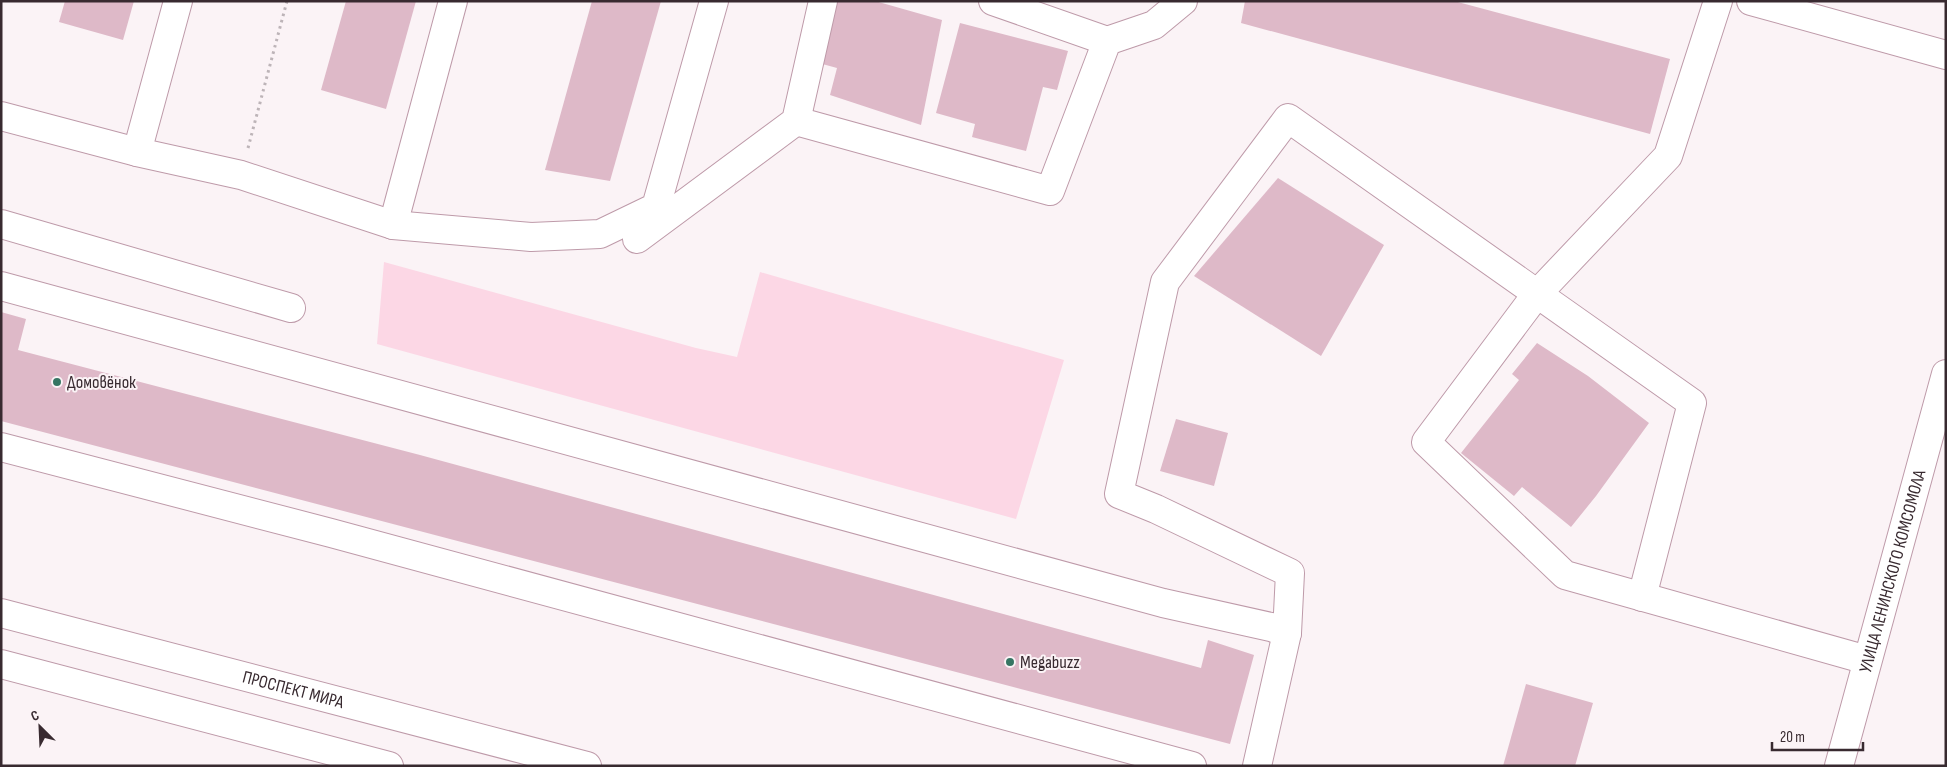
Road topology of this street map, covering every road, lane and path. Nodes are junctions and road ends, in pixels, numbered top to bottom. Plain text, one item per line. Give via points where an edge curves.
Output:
1 (178, 1) edge
2 (287, 1) edge
3 (452, 1) edge
4 (714, 1) edge
5 (822, 1) edge
6 (993, 1) edge
7 (1183, 1) edge
8 (1718, 1) edge
9 (1751, 1) edge
10 (1107, 41) junction
11 (1946, 55) edge
12 (1, 116) edge
13 (796, 121) junction
14 (137, 152) junction
15 (241, 176) junction
16 (1, 224) edge
17 (393, 225) junction
18 (637, 239) dead end
19 (1, 286) edge
20 (1536, 295) junction
21 (291, 308) dead end
22 (1946, 374) edge
23 (1940, 419) edge
24 (1, 447) edge
25 (1642, 597) junction
26 (1, 613) edge
27 (1287, 633) junction
28 (1867, 660) junction
29 (1, 664) edge
30 (389, 766) edge
31 (587, 766) edge
32 (1192, 766) edge
33 (1257, 766) edge
34 (1839, 766) edge

1 - 14 main road
2 - 15 path
3 - 17 main road
4 - 17 main road via 656,207 600,234 531,237
5 - 13 main road
6 - 10 main road
7 - 10 main road via 1154,25
8 - 20 main road via 1668,156
9 - 11 main road
10 - 13 main road via 1050,191
12 - 14 main road
13 - 18 main road
14 - 15 main road
15 - 17 main road
16 - 21 main road
19 - 27 main road via 1163,604
20 - 25 main road via 1692,403
20 - 25 main road via 1426,442 1565,575
20 - 27 main road via 1288,118 1171,274 1166,282 1119,494 1290,573
22 - 23 main road, УЛИЦА ЛЕНИНСКОГО КОМСОМОЛА
23 - 28 main road, УЛИЦА ЛЕНИНСКОГО КОМСОМОЛА
24 - 32 main road
25 - 28 main road
26 - 31 main road, ПРОСПЕКТ МИРА
27 - 33 main road
28 - 34 main road, УЛИЦА ЛЕНИНСКОГО КОМСОМОЛА
29 - 30 main road

